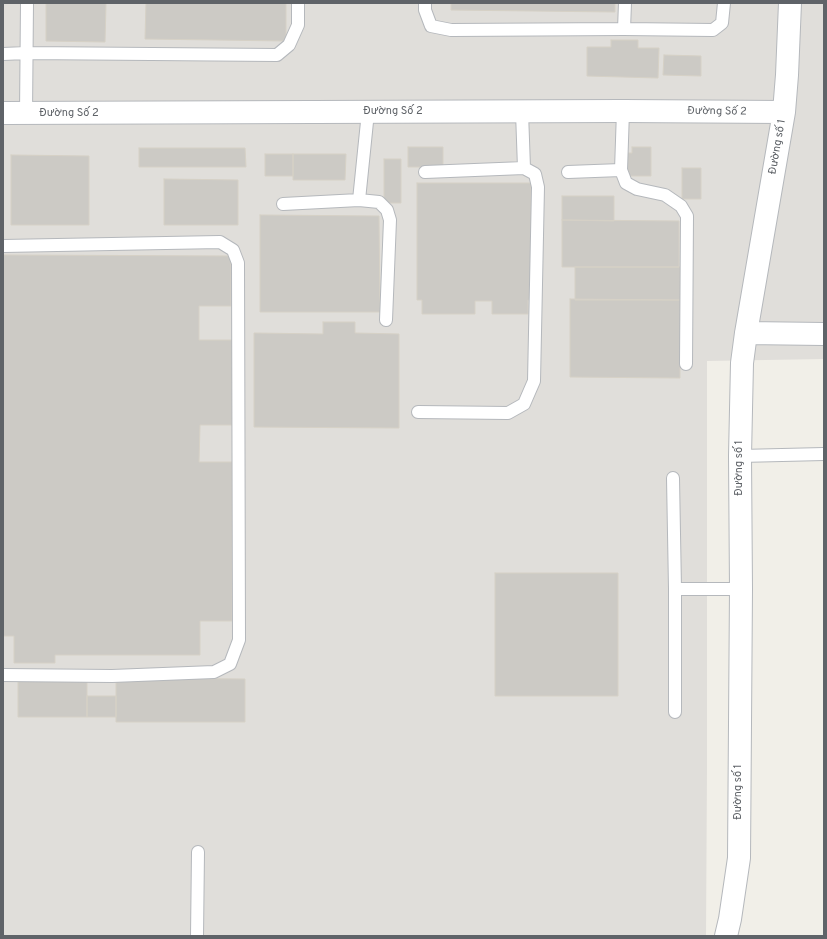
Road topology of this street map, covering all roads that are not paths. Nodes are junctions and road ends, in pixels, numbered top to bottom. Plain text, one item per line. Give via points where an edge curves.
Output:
1 (27, 3) edge
2 (298, 3) edge
3 (425, 3) edge
4 (624, 3) edge
5 (724, 3) edge
6 (790, 3) edge
7 (624, 29) junction
8 (26, 53) junction
9 (3, 54) edge
10 (623, 111) junction
11 (368, 112) junction
12 (522, 112) junction
13 (784, 112) junction
14 (3, 113) edge
15 (26, 114) junction
16 (524, 168) junction
17 (621, 170) junction
18 (425, 172) dead end
19 (568, 172) dead end
20 (359, 200) junction
21 (283, 204) dead end
22 (3, 246) edge
23 (386, 320) dead end
24 (746, 333) junction
25 (824, 334) edge
26 (686, 364) dead end
27 (418, 412) dead end
28 (824, 454) edge
29 (740, 456) junction
30 (672, 478) dead end
31 (675, 589) junction
32 (741, 589) junction
33 (3, 675) edge
34 (674, 712) dead end
35 (198, 852) dead end
36 (197, 936) edge
37 (726, 936) edge

1 - 8 lane
2 - 8 lane via 298,25 290,45 277,55
3 - 7 lane via 431,26 452,30
4 - 7 lane
5 - 7 lane via 722,23 713,30
6 - 13 street, Đường số 1
8 - 9 lane
8 - 15 lane
10 - 12 street, Đường Số 2
10 - 13 street, Đường Số 2
10 - 17 lane
11 - 12 street, Đường Số 2
11 - 15 street, Đường Số 2
11 - 20 lane
12 - 16 lane
13 - 24 street, Đường số 1
14 - 15 street, Đường Số 2
16 - 18 lane
16 - 27 lane via 535,174 538,188 534,381 524,404 508,413
17 - 19 lane
17 - 26 lane via 626,183 637,189 665,195 680,206 687,216
20 - 21 lane
20 - 23 lane via 379,202 387,210 390,220
22 - 33 lane via 220,242 233,250 238,263 239,616 239,640 230,664 214,672 112,676
24 - 25 street
24 - 29 street, Đường số 1 via 742,363
28 - 29 lane
29 - 32 street, Đường số 1
30 - 31 lane
31 - 32 lane
31 - 34 lane
32 - 37 street, Đường số 1 via 739,858
35 - 36 lane

